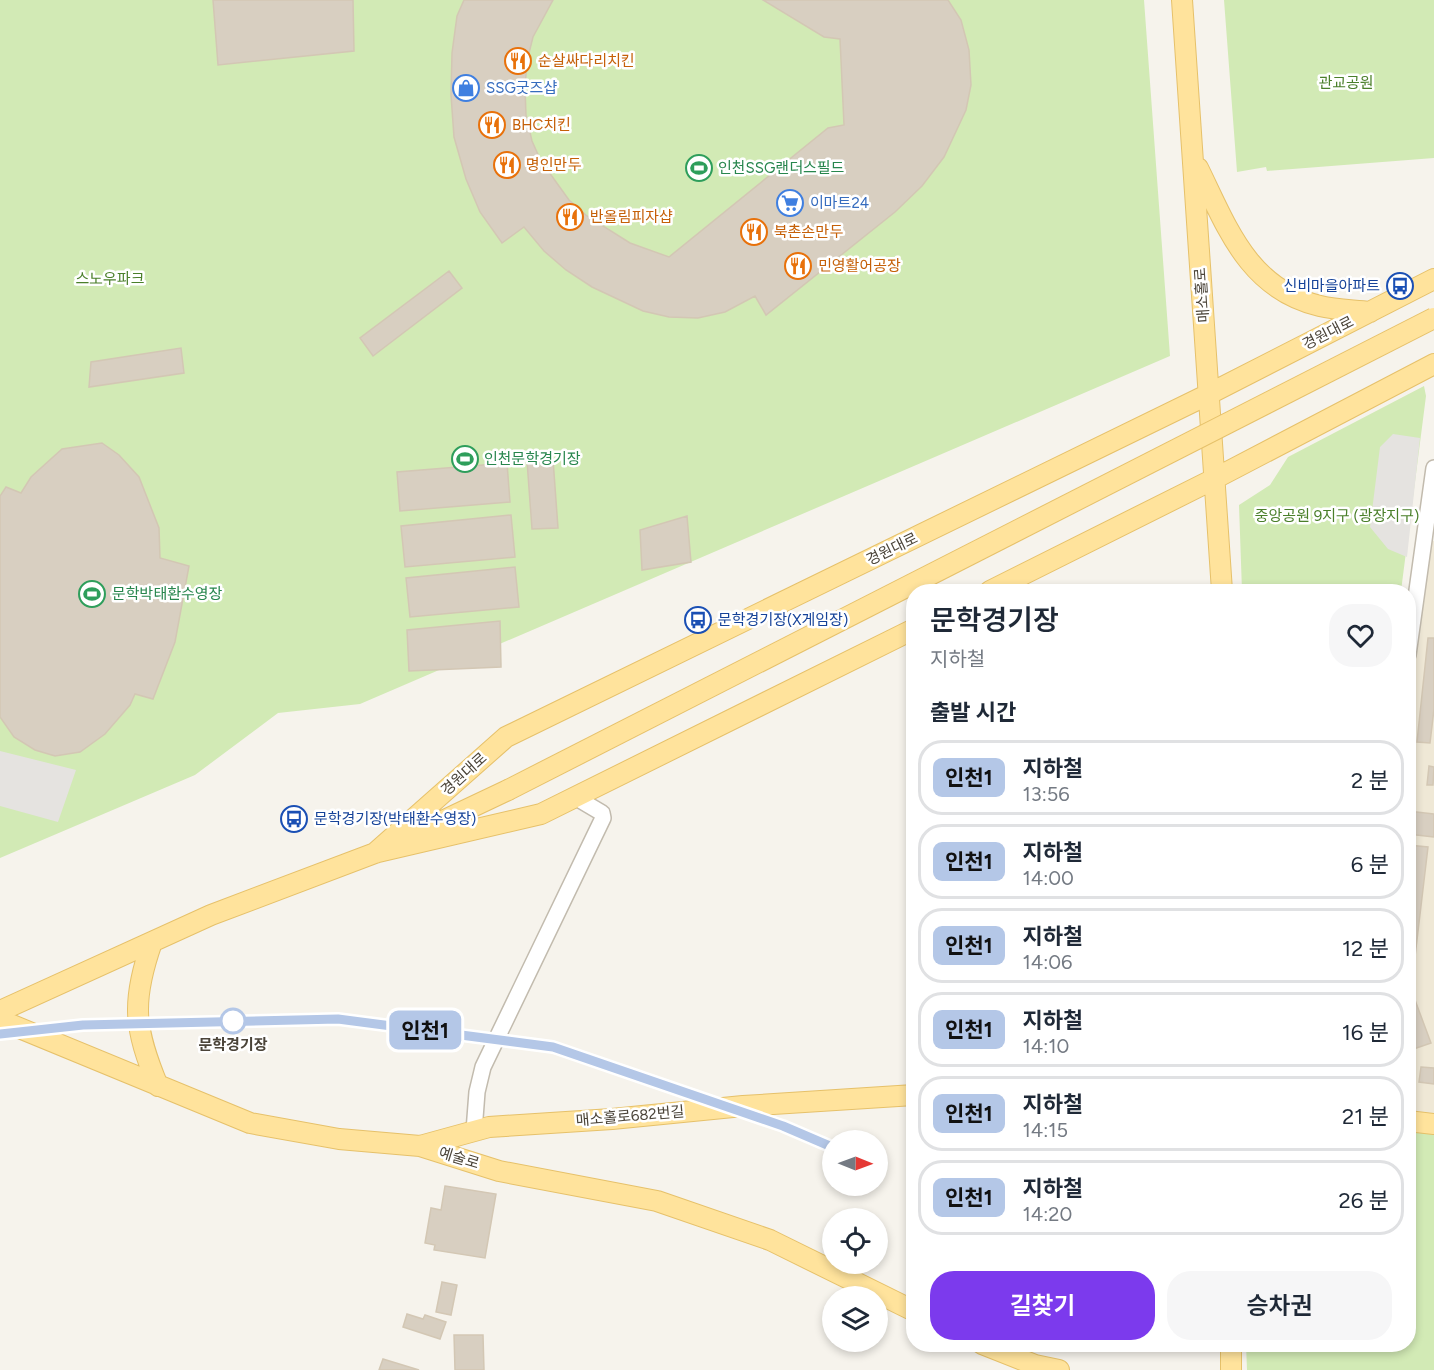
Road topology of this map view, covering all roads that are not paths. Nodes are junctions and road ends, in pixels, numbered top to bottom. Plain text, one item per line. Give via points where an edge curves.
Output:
1 (1182, 0) edge
2 (1193, 157) junction
3 (1434, 279) edge
4 (1370, 312) junction
5 (1434, 318) edge
6 (1434, 364) edge
7 (1209, 394) junction
8 (1434, 468) edge
9 (1214, 479) junction
10 (1429, 540) edge
11 (912, 584) edge
12 (1004, 584) edge
13 (1222, 584) edge
14 (906, 587) edge
15 (1416, 611) edge
16 (906, 633) edge
17 (575, 797) junction
18 (375, 853) junction
19 (152, 942) junction
20 (0, 1011) edge
21 (0, 1020) edge
22 (158, 1086) junction
23 (906, 1096) edge
24 (1416, 1121) edge
25 (1434, 1124) edge
26 (474, 1131) junction
27 (420, 1146) junction
28 (906, 1307) edge
29 (1002, 1352) edge
30 (1231, 1352) edge
31 (1059, 1370) edge
32 (1231, 1370) edge

1 - 2 main road, 매소홀로
2 - 4 main road via 1236,245 1259,274 1286,293 1320,306
2 - 7 main road, 매소홀로
3 - 4 main road, 경원대로
4 - 7 main road, 경원대로
5 - 11 main road, 경원대로, bridge
6 - 9 main road
7 - 9 main road, 매소홀로
7 - 18 main road, 경원대로 via 506,737
8 - 10 street
9 - 12 main road
9 - 13 main road, 매소홀로
10 - 15 street
14 - 18 main road, 경원대로, bridge via 508,790
16 - 17 main road, 경원대로
17 - 18 main road, 경원대로 via 541,814
17 - 26 street via 602,813 603,818 483,1067
18 - 19 main road, 경원대로 via 211,915
19 - 20 main road, 경원대로
19 - 22 main road via 140,974 139,1035
21 - 22 main road, 예술로
22 - 27 main road, 예술로 via 250,1123 339,1139
23 - 26 main road, 매소홀로682번길
24 - 25 main road
26 - 27 main road, 매소홀로682번길
27 - 28 main road, 예술로 via 499,1171 657,1201 770,1240
29 - 31 main road
30 - 32 main road

